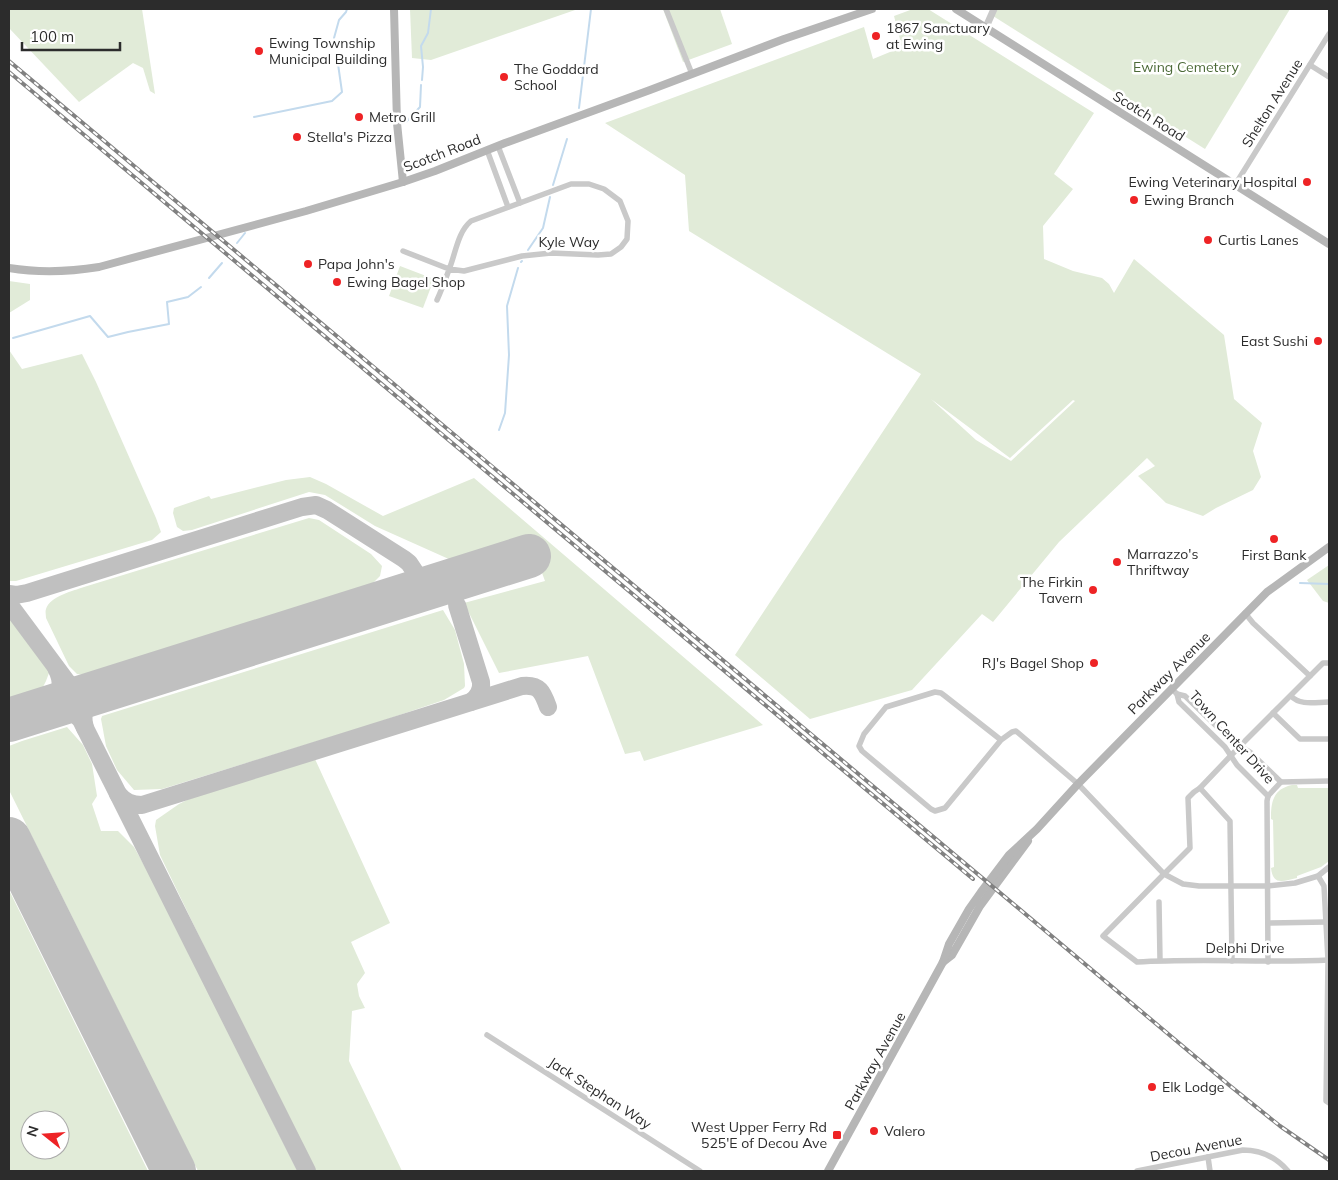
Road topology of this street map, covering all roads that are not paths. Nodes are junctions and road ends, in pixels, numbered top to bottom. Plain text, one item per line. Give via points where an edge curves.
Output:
1 (394, 9) edge
2 (666, 9) edge
3 (872, 9) edge
4 (956, 9) edge
5 (994, 9) edge
6 (986, 27) junction
7 (1329, 34) edge
8 (1310, 65) junction
9 (692, 74) junction
10 (1329, 77) edge
11 (498, 146) junction
12 (487, 150) junction
13 (403, 182) junction
14 (1236, 185) junction
15 (520, 203) junction
16 (508, 207) junction
17 (1329, 244) edge
18 (403, 251) dead end
19 (9, 268) edge
20 (449, 269) junction
21 (437, 300) dead end
22 (1329, 547) edge
23 (1245, 613) junction
24 (1329, 664) edge
25 (1310, 676) junction
26 (1174, 691) junction
27 (1291, 696) junction
28 (1329, 702) edge
29 (1273, 713) junction
30 (1329, 739) edge
31 (1001, 740) junction
32 (1240, 746) junction
33 (1230, 755) junction
34 (1329, 781) edge
35 (1281, 782) junction
36 (1078, 784) junction
37 (1200, 788) junction
38 (1268, 796) junction
39 (1329, 868) edge
40 (1164, 874) junction
41 (1318, 876) junction
42 (1231, 886) junction
43 (1268, 886) junction
44 (1159, 902) dead end
45 (1326, 922) junction
46 (1269, 923) junction
47 (1160, 960) junction
48 (1329, 960) edge
49 (1232, 961) junction
50 (1268, 962) junction
51 (487, 1036) dead end
52 (1329, 1103) edge
53 (1208, 1157) junction
54 (1286, 1169) edge
55 (700, 1171) edge
56 (828, 1171) edge
57 (1137, 1171) edge
58 (1210, 1171) edge

1 - 13 main road
2 - 9 street
3 - 9 main road, Scotch Road
4 - 6 main road, Scotch Road
5 - 6 street
6 - 14 main road, Scotch Road
7 - 8 street, Shelton Avenue
8 - 10 street
8 - 14 street, Shelton Avenue
9 - 11 main road, Scotch Road
11 - 12 main road, Scotch Road
11 - 15 street
12 - 13 main road, Scotch Road
12 - 16 street
13 - 19 main road, Scotch Road via 99,267 62,272
14 - 17 main road, Scotch Road
15 - 16 street, Kyle Way
15 - 20 street, Kyle Way via 571,184 596,186 620,200 628,221 627,239 611,254 551,253 522,256 464,271
16 - 20 street, Kyle Way via 465,226
18 - 20 street, Kyle Way
20 - 21 street, Kyle Way
22 - 23 main road, Parkway Avenue via 1267,592
23 - 25 street
23 - 26 main road, Parkway Avenue
24 - 25 street via 1323,663
25 - 27 street
26 - 32 street, Town Center Drive via 1186,696
26 - 33 street, Town Center Drive via 1179,702
26 - 36 main road, Parkway Avenue
27 - 28 street via 1301,702
27 - 29 street
29 - 30 street via 1300,739
29 - 32 street
31 - 31 street via 945,808 935,811 859,746 864,734 886,707 935,692 941,693
31 - 36 street via 1016,731
32 - 33 street
32 - 35 street, Town Center Drive
33 - 37 street
33 - 38 street, Town Center Drive
34 - 35 street
35 - 38 street
36 - 40 street
36 - 56 main road, Parkway Avenue via 1010,855 969,909
37 - 40 street via 1188,798 1190,848
37 - 42 street via 1230,821
38 - 43 street, Town Center Drive
39 - 41 street
40 - 42 street via 1183,884
40 - 47 street, Delphi Drive via 1104,936 1137,962
41 - 43 street
41 - 45 street via 1324,886
42 - 43 street
42 - 49 street
43 - 46 street, Town Center Drive
44 - 47 street
45 - 46 street
45 - 48 street
46 - 50 street, Town Center Drive
47 - 49 street, Delphi Drive
48 - 50 street, Delphi Drive
48 - 52 street via 1326,1101
49 - 50 street, Delphi Drive
51 - 55 street, Jack Stephan Way
53 - 54 street, Decou Avenue via 1252,1150 1269,1155
53 - 57 street, Decou Avenue
53 - 58 street

